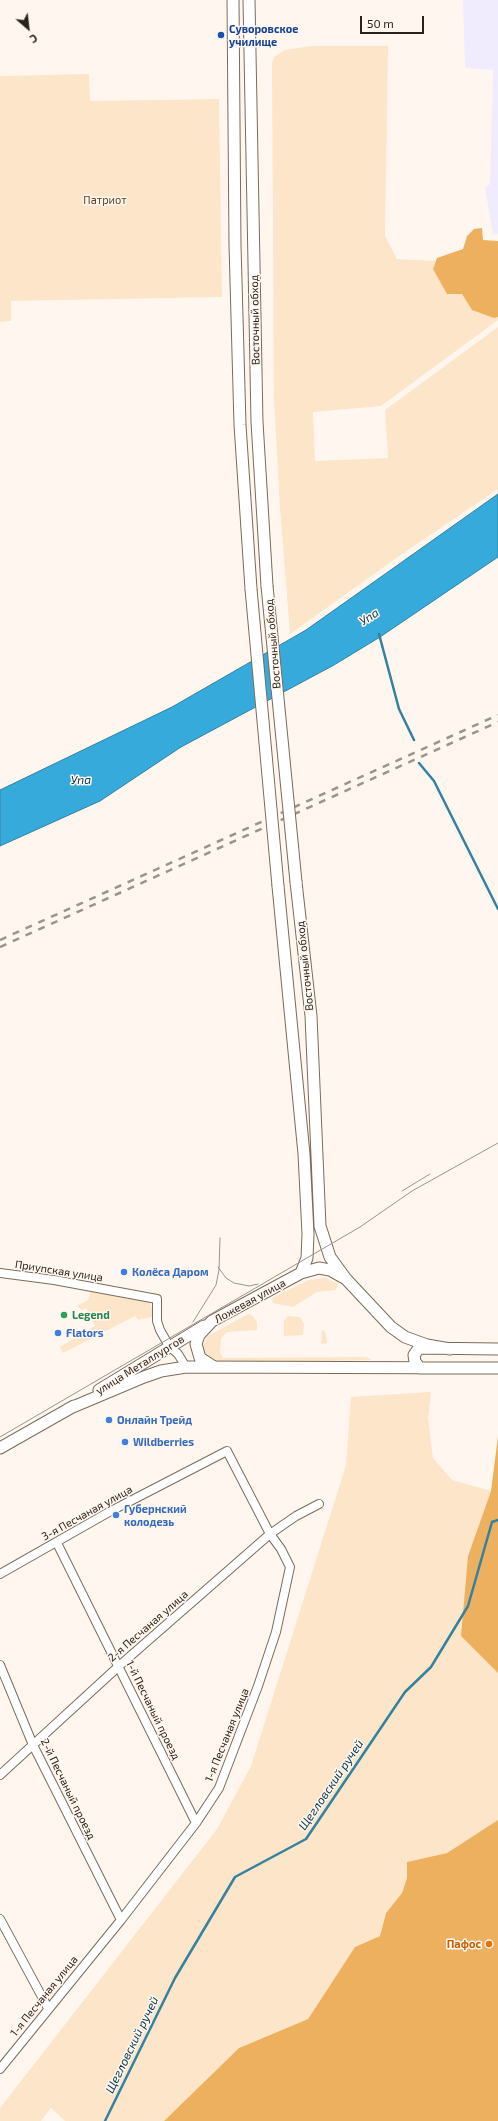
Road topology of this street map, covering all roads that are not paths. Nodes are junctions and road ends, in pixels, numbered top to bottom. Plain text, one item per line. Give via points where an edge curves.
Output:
1 (233, 0) edge
2 (249, 0) edge
3 (0, 1273) edge
4 (302, 1273) junction
5 (346, 1279) junction
6 (212, 1321) junction
7 (169, 1346) junction
8 (450, 1349) junction
9 (498, 1349) edge
10 (186, 1367) junction
11 (214, 1367) junction
12 (420, 1368) junction
13 (498, 1368) edge
14 (68, 1410) junction
15 (0, 1448) edge
16 (227, 1452) joint
17 (319, 1504) dead end
18 (270, 1534) junction
19 (57, 1543) junction
20 (0, 1574) edge
21 (0, 1665) edge
22 (119, 1666) junction
23 (33, 1745) junction
24 (0, 1775) edge
25 (196, 1823) junction
26 (0, 1919) edge
27 (121, 1920) junction
28 (48, 2008) junction
29 (0, 2069) edge

1 - 4 main road, Восточный обход, bridge via 235,245 240,418 251,589 304,1154 308,1234 307,1258
2 - 5 main road, Восточный обход, bridge via 257,422 268,586 311,1016 320,1226 330,1257
3 - 7 street, Приупская улица via 157,1299 157,1321
4 - 5 main road, Ложевая улица via 319,1268 330,1270
4 - 6 main road, Ложевая улица
5 - 8 main road, Ложевая улица via 391,1327 405,1337 427,1345
6 - 7 main road, улица Металлургов
6 - 11 main road, Ложевая улица via 199,1335 196,1344 200,1358
7 - 10 street, Приупская улица
7 - 14 main road, улица Металлургов
8 - 9 main road, Ложевая улица
8 - 12 main road, Ложевая улица via 419,1348 414,1355 415,1362
10 - 11 main road, улица Металлургов
10 - 14 main road, улица Металлургов via 149,1375
11 - 12 main road
12 - 13 main road
14 - 15 main road, улица Металлургов
16 - 18 street, 1-я Песчаная улица
16 - 19 street, 3-я Песчаная улица via 109,1512
17 - 18 street, 2-я Песчаная улица
18 - 22 street, 2-я Песчаная улица
18 - 25 street, 1-я Песчаная улица via 290,1567 276,1632 219,1788
19 - 20 street, 3-я Песчаная улица
19 - 22 street, 1-й Песчаный проезд
21 - 23 street, 2-й Песчаный проезд
22 - 23 street, 2-я Песчаная улица
22 - 25 street, 1-й Песчаный проезд
23 - 24 street, 2-я Песчаная улица
23 - 27 street, 2-й Песчаный проезд
25 - 27 street, 1-я Песчаная улица
26 - 28 street
27 - 28 street, 1-я Песчаная улица
28 - 29 street, 1-я Песчаная улица

